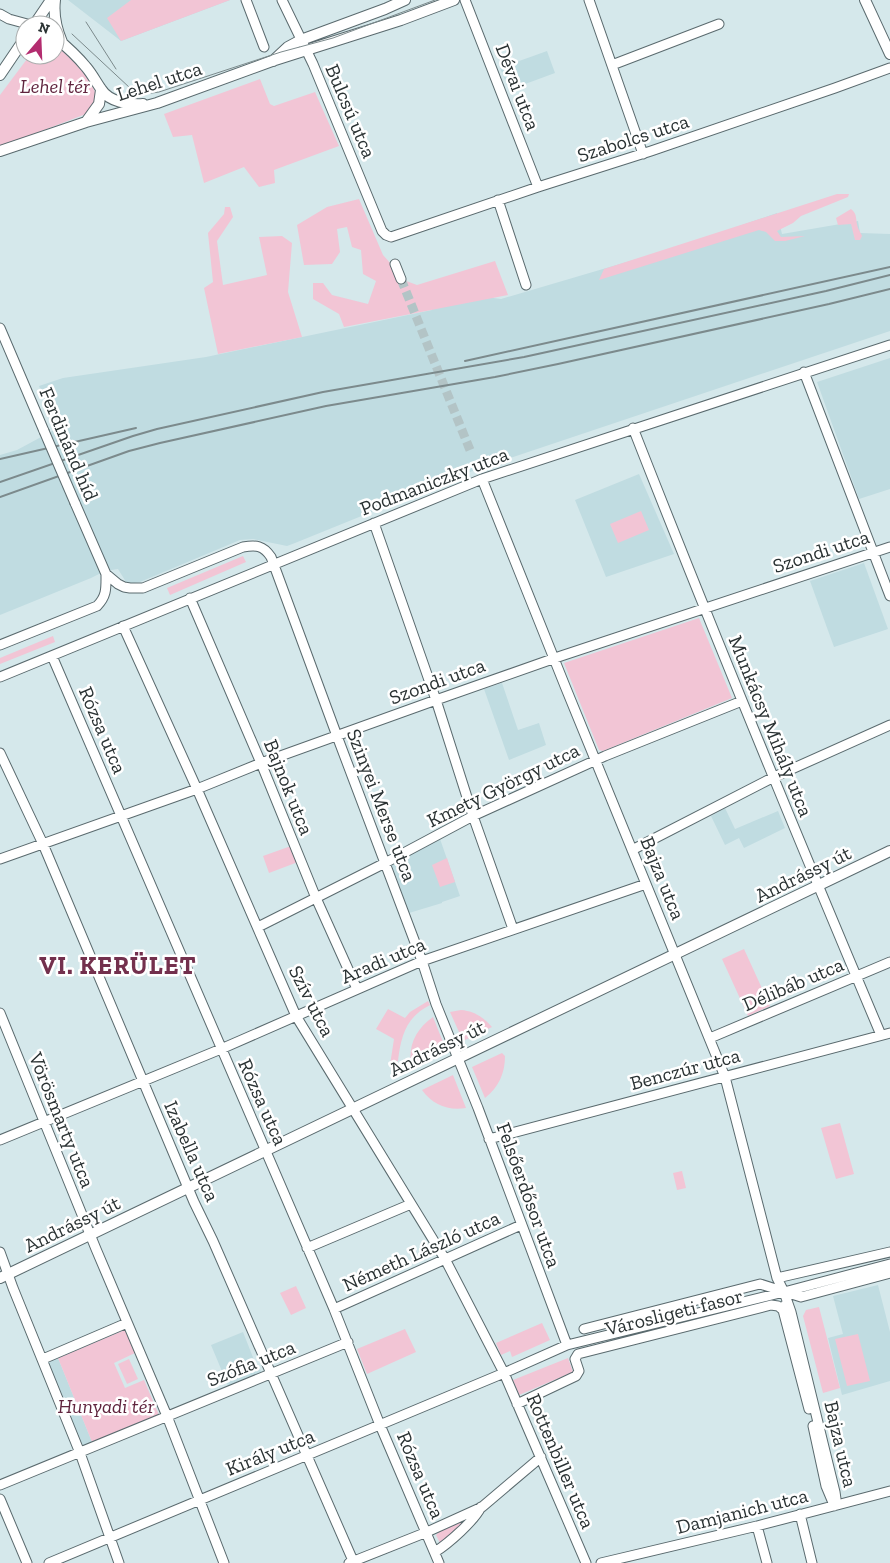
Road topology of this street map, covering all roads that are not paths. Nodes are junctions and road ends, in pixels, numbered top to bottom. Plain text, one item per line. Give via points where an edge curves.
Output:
1 (51, 0) edge
2 (55, 0) edge
3 (246, 0) edge
4 (282, 0) edge
5 (405, 0) edge
6 (454, 0) edge
7 (465, 0) edge
8 (589, 0) edge
9 (865, 0) edge
10 (0, 14) edge
11 (40, 15) edge
12 (54, 15) edge
13 (15, 21) edge
14 (720, 24) dead end
15 (301, 40) junction
16 (65, 47) edge
17 (264, 47) dead end
18 (306, 51) junction
19 (15, 53) edge
20 (890, 54) edge
21 (272, 62) junction
22 (612, 65) junction
23 (890, 68) edge
24 (0, 75) edge
25 (101, 90) junction
26 (157, 103) junction
27 (86, 122) junction
28 (0, 151) edge
29 (643, 154) junction
30 (538, 187) junction
31 (498, 200) junction
32 (386, 235) joint
33 (395, 264) dead end
34 (401, 280) tunnel mouth
35 (526, 285) dead end
36 (2, 332) edge
37 (890, 345) edge
38 (804, 372) junction
39 (633, 428) junction
40 (482, 479) junction
41 (374, 523) junction
42 (890, 547) edge
43 (874, 552) junction
44 (273, 564) junction
45 (105, 573) junction
46 (890, 596) edge
47 (190, 598) junction
48 (704, 609) junction
49 (123, 626) junction
50 (0, 646) edge
51 (52, 656) junction
52 (554, 659) junction
53 (0, 677) edge
54 (436, 700) junction
55 (742, 701) junction
56 (890, 725) edge
57 (337, 736) junction
58 (0, 753) edge
59 (596, 761) junction
60 (261, 763) junction
61 (774, 777) junction
62 (198, 789) junction
63 (473, 816) junction
64 (121, 817) junction
65 (43, 844) junction
66 (632, 850) junction
67 (890, 851) edge
68 (0, 859) edge
69 (385, 863) junction
70 (646, 884) junction
71 (817, 886) junction
72 (316, 898) junction
73 (258, 927) junction
74 (513, 929) junction
75 (674, 954) junction
76 (422, 961) junction
77 (890, 962) edge
78 (856, 977) junction
79 (357, 989) junction
80 (0, 1012) edge
81 (296, 1016) junction
82 (885, 1034) edge
83 (710, 1038) junction
84 (222, 1049) junction
85 (458, 1058) junction
86 (725, 1077) junction
87 (142, 1082) junction
88 (352, 1108) junction
89 (45, 1122) junction
90 (489, 1139) junction
91 (0, 1140) edge
92 (266, 1150) junction
93 (188, 1187) junction
94 (411, 1204) junction
95 (521, 1225) junction
96 (90, 1235) junction
97 (307, 1248) junction
98 (0, 1252) edge
99 (890, 1252) edge
100 (445, 1259) junction
101 (890, 1264) edge
102 (890, 1273) edge
103 (4, 1276) edge
104 (777, 1278) junction
105 (785, 1295) junction
106 (334, 1309) junction
107 (783, 1310) junction
108 (608, 1322) junction
109 (127, 1323) junction
110 (584, 1329) dead end
111 (611, 1334) junction
112 (348, 1342) junction
113 (567, 1345) junction
114 (43, 1359) junction
115 (504, 1373) junction
116 (272, 1374) junction
117 (517, 1404) junction
118 (167, 1416) junction
119 (380, 1424) junction
120 (80, 1453) junction
121 (308, 1455) junction
122 (541, 1457) junction
123 (0, 1485) edge
124 (890, 1491) edge
125 (0, 1499) edge
126 (199, 1500) junction
127 (834, 1506) junction
128 (482, 1507) junction
129 (800, 1514) junction
130 (756, 1526) junction
131 (427, 1532) junction
132 (110, 1538) junction
133 (435, 1552) junction
134 (634, 1556) junction
135 (352, 1562) edge
136 (27, 1563) edge
137 (49, 1563) edge
138 (119, 1563) edge
139 (224, 1563) edge
140 (440, 1563) edge
141 (586, 1563) edge
142 (601, 1563) edge
143 (624, 1563) edge
144 (768, 1563) edge
145 (812, 1563) edge

1 - 11 main road
2 - 12 main road
3 - 17 street
4 - 15 street, Bulcsú utca
5 - 15 main road, Lehel utca
6 - 18 main road, Lehel utca
7 - 30 street, Dévai utca
8 - 22 street
9 - 20 main road
10 - 13 street
14 - 22 street
15 - 18 street, Bulcsú utca
15 - 21 main road, Lehel utca
16 - 25 main road via 84,65
18 - 21 main road, Lehel utca
18 - 32 street, Bulcsú utca
19 - 24 main road
21 - 26 main road, Lehel utca
22 - 29 street
23 - 29 street, Szabolcs utca
25 - 26 main road via 114,100
25 - 27 main road via 99,104
26 - 27 main road, Lehel utca
27 - 28 main road, Lehel utca
29 - 30 street, Szabolcs utca
30 - 31 street, Szabolcs utca
31 - 32 street, Szabolcs utca via 394,236
31 - 35 street
33 - 34 street
36 - 45 street, Ferdinánd híd, bridge
37 - 38 street, Podmaniczky utca
38 - 39 street, Podmaniczky utca
38 - 43 street
39 - 40 street, Podmaniczky utca
39 - 48 street, Munkácsy Mihály utca
40 - 41 street, Podmaniczky utca
40 - 52 street, Bajza utca
41 - 44 street, Podmaniczky utca
41 - 54 street
42 - 43 street, Szondi utca
43 - 46 street
43 - 48 street, Szondi utca
44 - 45 street via 267,550 254,546 243,547 143,588 118,584
44 - 47 street, Podmaniczky utca
44 - 57 street, Szinyei Merse utca
45 - 50 street, Ferdinánd híd via 104,600 97,606
47 - 49 street, Podmaniczky utca
47 - 60 street, Bajnok utca
48 - 52 street, Szondi utca
48 - 55 street, Munkácsy Mihály utca
49 - 51 street, Podmaniczky utca
49 - 62 street, Szív utca
51 - 53 street, Podmaniczky utca
51 - 64 street, Rózsa utca
52 - 54 street, Szondi utca
52 - 59 street, Bajza utca
54 - 57 street, Szondi utca
54 - 63 street
55 - 59 street, Kmety György utca
55 - 61 street, Munkácsy Mihály utca
56 - 61 street
57 - 60 street, Szondi utca
57 - 69 street, Szinyei Merse utca
58 - 65 street, Izabella utca
59 - 63 street, Kmety György utca
59 - 66 street, Bajza utca
60 - 62 street, Szondi utca
60 - 72 street, Bajnok utca
61 - 66 street
61 - 71 street, Munkácsy Mihály utca
62 - 64 street, Szondi utca
62 - 73 street, Szív utca
63 - 69 street, Kmety György utca
63 - 74 street
64 - 65 street, Szondi utca
64 - 84 street, Rózsa utca
65 - 68 street, Szondi utca
65 - 87 street, Izabella utca
66 - 70 street, Bajza utca
67 - 71 main road, Andrássy út
69 - 72 street, Kmety György utca
69 - 76 street, Szinyei Merse utca
70 - 74 street, Aradi utca
70 - 75 street, Bajza utca
71 - 75 main road, Andrássy út
71 - 78 street, Munkácsy Mihály utca
72 - 73 street, Kmety György utca
72 - 79 street, Bajnok utca
73 - 81 street, Szív utca
74 - 76 street, Aradi utca
75 - 83 street, Bajza utca
75 - 85 main road, Andrássy út
76 - 79 street, Aradi utca
76 - 85 street, Szinyei Merse utca
77 - 78 street, Délibáb utca
78 - 82 street, Munkácsy Mihály utca
78 - 83 street, Délibáb utca
79 - 81 street, Aradi utca
80 - 89 street, Vörösmarty utca
81 - 84 street, Aradi utca
81 - 88 street, Szív utca
82 - 86 street, Benczúr utca
83 - 86 street, Bajza utca
84 - 87 street, Aradi utca
84 - 92 street, Rózsa utca
85 - 88 main road, Andrássy út
85 - 90 street, Felsőerdősor utca
86 - 90 street, Benczúr utca
86 - 104 street, Bajza utca
87 - 89 street, Aradi utca
87 - 93 street, Izabella utca
88 - 92 main road, Andrássy út
88 - 94 street, Szív utca
89 - 91 street, Aradi utca
89 - 96 street, Vörösmarty utca
90 - 95 street, Felsőerdősor utca
92 - 93 main road, Andrássy út
92 - 97 street, Rózsa utca
93 - 96 main road, Andrássy út
93 - 116 street, Izabella utca
94 - 97 street
94 - 100 street, Szív utca
95 - 100 street, Németh László utca
95 - 113 street, Felsőerdősor utca
96 - 103 main road, Andrássy út
96 - 109 street, Vörösmarty utca
97 - 106 street, Rózsa utca
98 - 103 street
99 - 104 street
100 - 106 street, Németh László utca
100 - 115 street, Szív utca
101 - 105 street, Városligeti fasor
102 - 105 street, Városligeti fasor via 801,1297
103 - 114 street
104 - 105 street, Bajza utca
105 - 107 street
105 - 108 street, Városligeti fasor via 760,1284
105 - 111 street, Városligeti fasor
105 - 127 street, Bajza utca via 835,1492
106 - 112 street, Rózsa utca
107 - 117 street, Városligeti fasor via 771,1305 578,1354 575,1359 579,1371 576,1376
107 - 127 street, Bajza utca
108 - 110 street, Városligeti fasor
108 - 111 street, Városligeti fasor
109 - 114 street
109 - 118 street
111 - 113 street, Városligeti fasor
112 - 116 street, Szófia utca
112 - 119 street, Rózsa utca
113 - 115 street, Városligeti fasor
114 - 120 street
115 - 117 street, Rottenbiller utca
115 - 119 street, Király utca
116 - 118 street, Szófia utca
116 - 121 street, Izabella utca
117 - 122 street, Rottenbiller utca
118 - 120 street
118 - 126 street
119 - 121 street, Király utca
119 - 131 street, Rózsa utca
120 - 123 street
120 - 132 street
121 - 126 street, Király utca
121 - 135 street, Izabella utca
122 - 128 street
122 - 141 street, Rottenbiller utca
124 - 127 street, Damjanich utca
125 - 136 street
126 - 132 street, Király utca
126 - 139 street
127 - 129 street, Damjanich utca
128 - 131 street
128 - 133 street
129 - 130 street, Damjanich utca
129 - 145 street
130 - 134 street, Damjanich utca
130 - 144 street
131 - 133 street, Rózsa utca
131 - 135 street
132 - 137 street, Király utca
132 - 138 street
133 - 140 street, Rózsa utca
134 - 142 street, Damjanich utca
134 - 143 street

